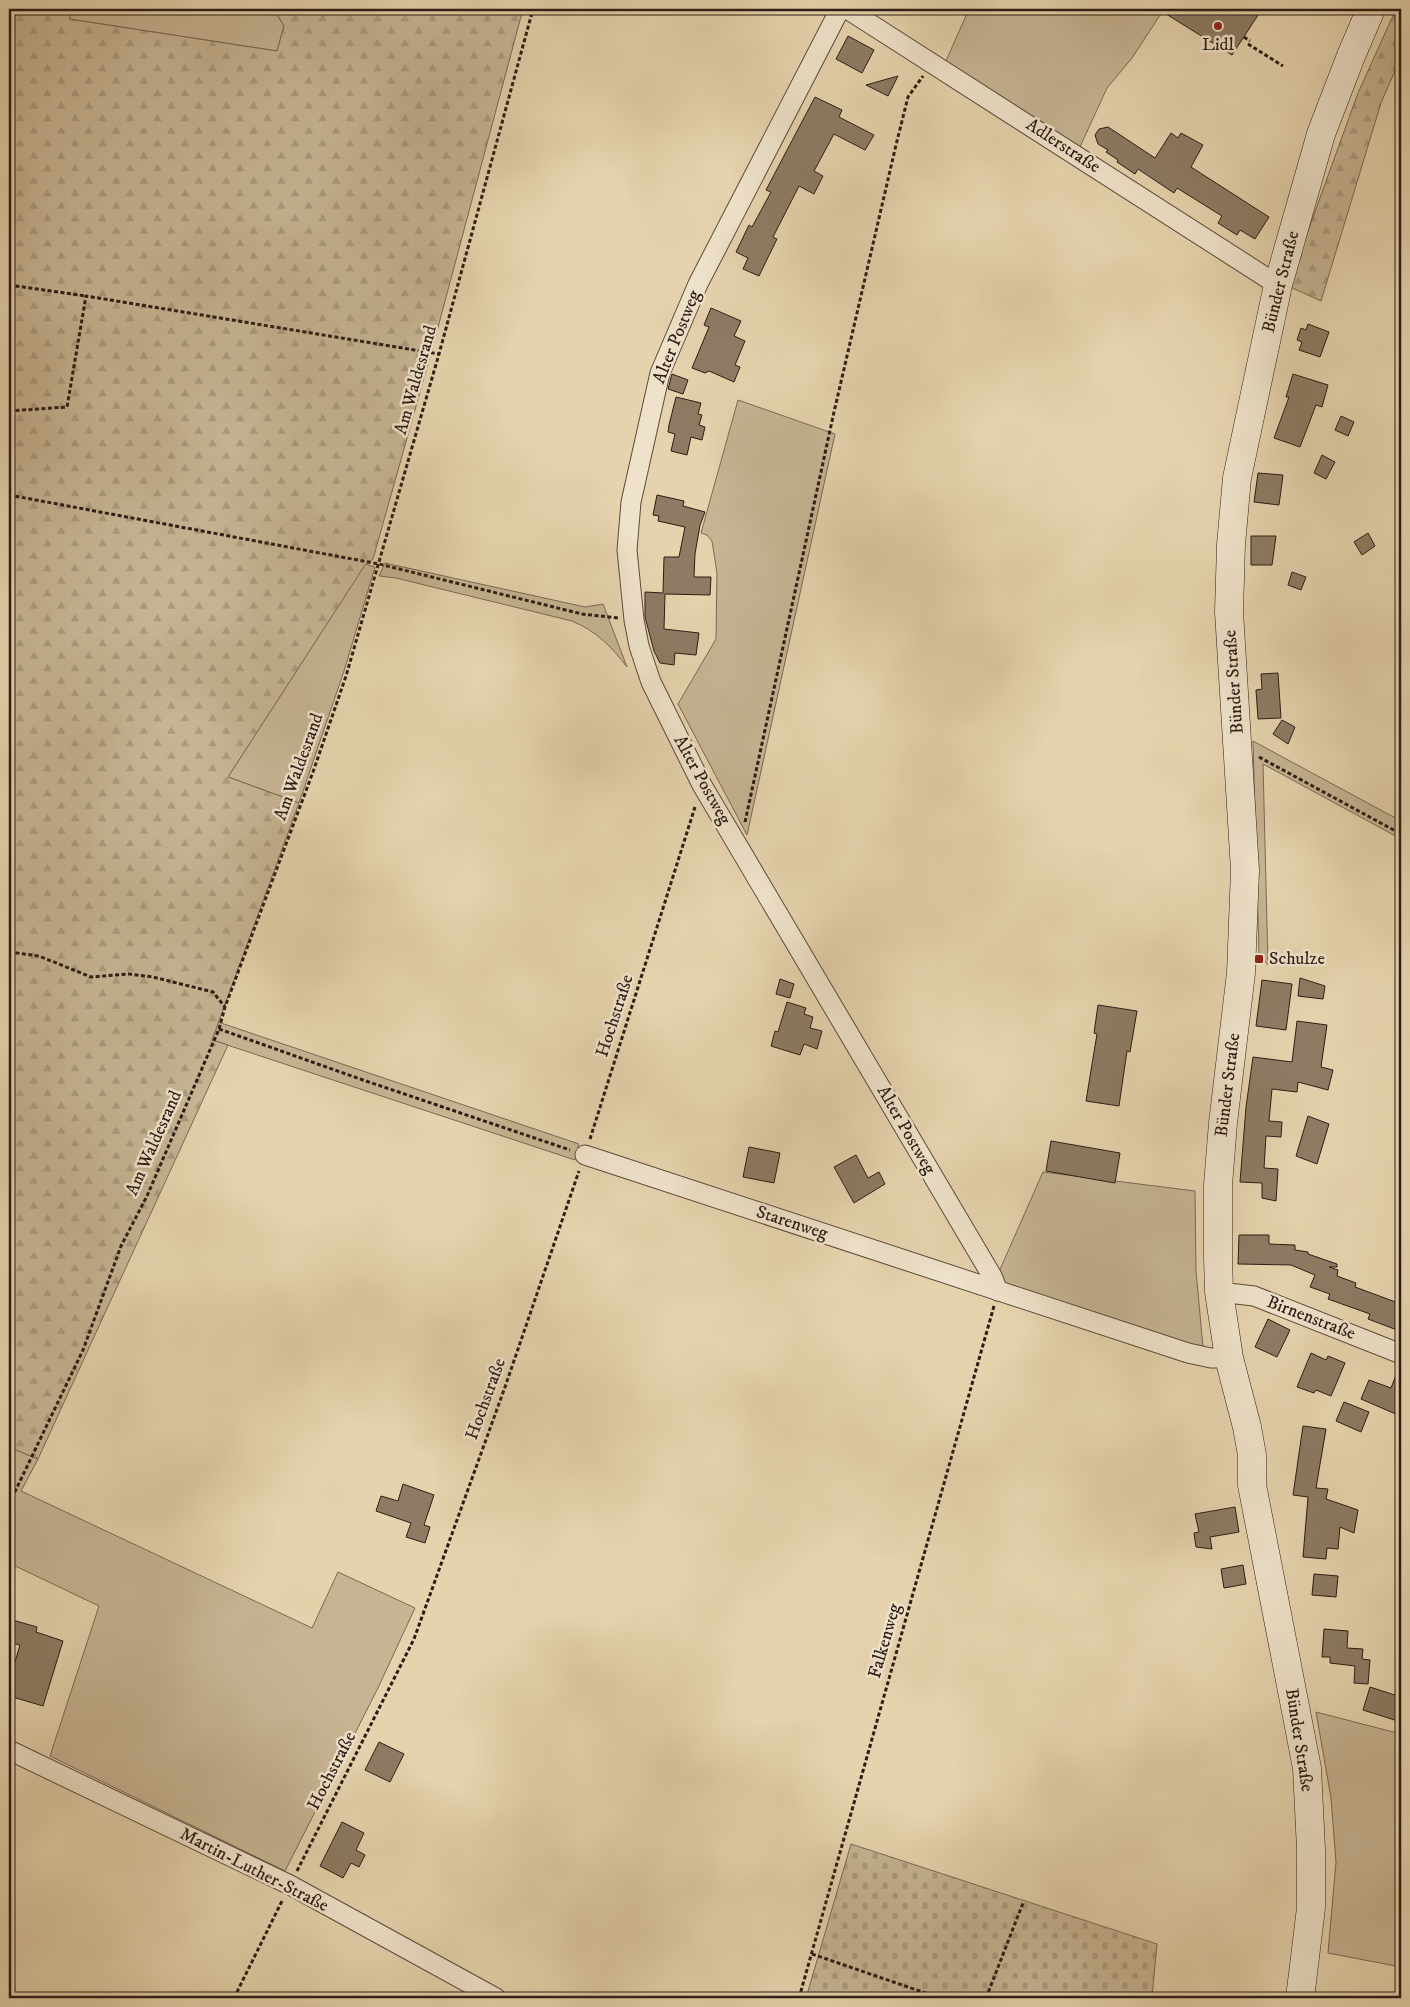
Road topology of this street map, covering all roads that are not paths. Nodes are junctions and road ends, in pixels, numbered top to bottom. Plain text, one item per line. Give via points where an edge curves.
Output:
1 (840, 9) edge
2 (847, 9) edge
3 (1371, 9) edge
4 (1278, 285) junction
5 (585, 1155) road end
6 (998, 1291) junction
7 (1219, 1292) junction
8 (1401, 1354) edge
9 (1230, 1365) junction
10 (9, 1750) edge
11 (496, 1998) edge
12 (1300, 1998) edge

1 - 6 street, Alter Postweg via 698,284 660,373 631,502 627,550 634,620 652,682 702,785
2 - 4 street, Adlerstraße
3 - 4 main road, Bünder Straße via 1321,134
4 - 7 main road, Bünder Straße via 1237,478 1232,536 1229,612 1246,870 1241,973 1218,1185
5 - 6 street, Starenweg
6 - 9 street
7 - 8 street, Birnenstraße via 1254,1296
7 - 9 main road, Bünder Straße
9 - 12 main road, Bünder Straße via 1231,1412 1239,1456 1252,1484 1307,1768 1311,1908
10 - 11 street, Martin-Luther-Straße via 290,1885

